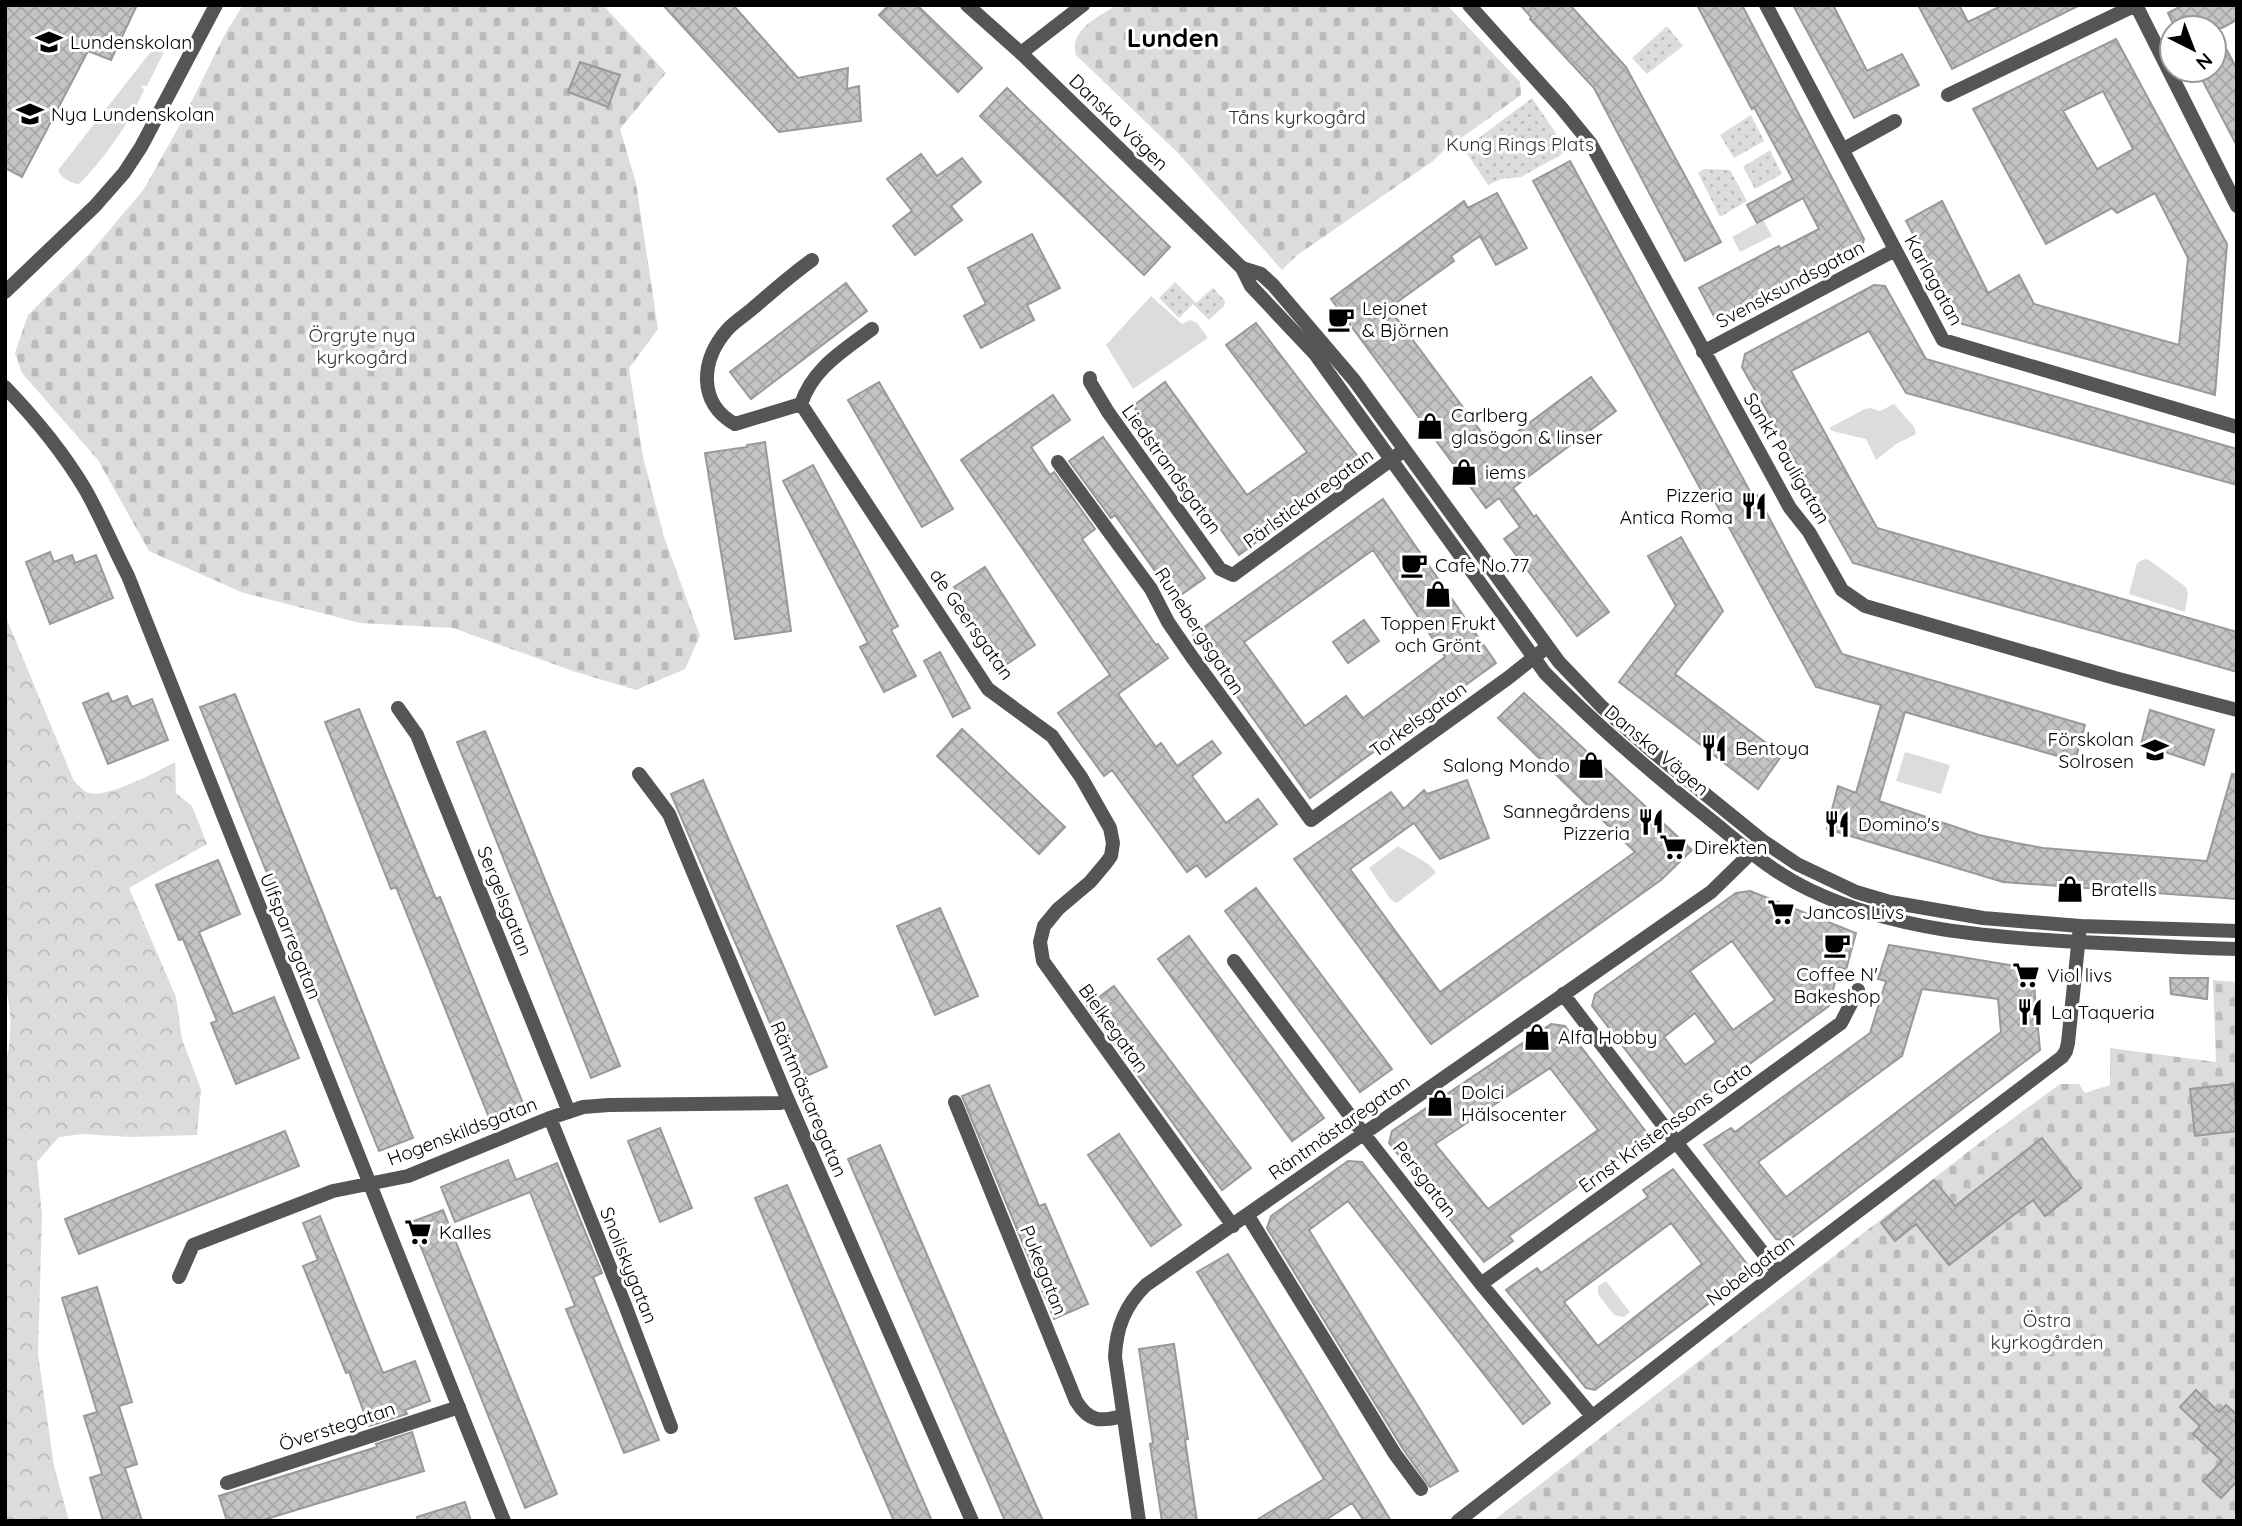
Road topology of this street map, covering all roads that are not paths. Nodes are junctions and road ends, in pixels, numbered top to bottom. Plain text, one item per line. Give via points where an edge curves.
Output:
1 (216, 5) edge
2 (967, 5) edge
3 (1083, 5) edge
4 (1469, 5) edge
5 (1766, 5) edge
6 (2136, 5) edge
7 (1021, 53) junction
8 (1948, 96) dead end
9 (1895, 121) dead end
10 (1844, 149) junction
11 (2237, 205) edge
12 (1895, 250) junction
13 (812, 260) dead end
14 (1242, 268) junction
15 (5, 292) edge
16 (872, 329) dead end
17 (1703, 352) junction
18 (1090, 378) dead end
19 (5, 387) edge
20 (801, 404) junction
21 (2237, 427) edge
22 (1404, 451) junction
23 (1391, 461) junction
24 (1058, 462) dead end
25 (1233, 575) joint
26 (1547, 647) junction
27 (1533, 657) junction
28 (398, 708) dead end
29 (2237, 710) edge
30 (639, 774) dead end
31 (1311, 820) joint
32 (1751, 853) junction
33 (1111, 856) joint
34 (2080, 926) junction
35 (2237, 931) edge
36 (2079, 942) junction
37 (2237, 949) edge
38 (1234, 961) dead end
39 (1858, 990) dead end
40 (1563, 994) junction
41 (788, 1101) junction
42 (955, 1102) dead end
43 (569, 1112) junction
44 (550, 1118) junction
45 (1363, 1133) junction
46 (1676, 1143) junction
47 (370, 1185) junction
48 (1248, 1216) junction
49 (1233, 1226) junction
50 (1779, 1272) junction
51 (179, 1277) dead end
52 (1481, 1284) junction
53 (459, 1407) junction
54 (1123, 1416) junction
55 (1592, 1416) junction
56 (671, 1427) dead end
57 (227, 1483) dead end
58 (1421, 1489) dead end
59 (504, 1521) edge
60 (972, 1521) edge
61 (1139, 1521) edge
62 (1458, 1521) edge

1 - 15 street via 124,173 96,206
2 - 7 street, Danska Vägen
3 - 7 street
4 - 17 street, Sankt Pauligatan via 1591,144
5 - 10 street, Karlagatan
6 - 8 street
6 - 11 street
7 - 14 street, Danska Vägen
9 - 10 street
10 - 12 street, Karlagatan
12 - 17 street, Svensksundsgatan
12 - 21 street, Karlagatan via 1943,340
13 - 20 street via 727,331 711,356 706,380 714,406 735,424
14 - 22 street, Danska Vägen via 1261,274 1311,328
14 - 23 street, Danska Vägen via 1251,286 1315,354
16 - 20 street via 820,370 807,386
17 - 29 street, Sankt Pauligatan via 1790,508 1842,590 1865,606
18 - 25 street, Liedstrandsgatan via 1108,412 1220,569
19 - 47 street, Ulfsparregatan via 86,491 128,576
20 - 33 street, de Geersgatan via 988,689 1052,736 1081,777 1110,828
22 - 23 street, Pärlstickaregatan
22 - 26 street, Danska Vägen
23 - 25 street, Pärlstickaregatan
23 - 27 street, Danska Vägen
24 - 31 street, Runebergsgatan
26 - 27 street, Torkelsgatan
26 - 34 street, Danska Vägen via 1602,707 1652,751 1763,841 1814,873 1856,892 1903,904 2010,922
27 - 31 street, Torkelsgatan
27 - 32 street, Danska Vägen via 1590,719
28 - 43 street, Sergelsgatan via 417,735
30 - 41 street, Räntmästaregatan via 669,814
32 - 36 street, Danska Vägen via 1810,890 1875,913 1980,935
32 - 40 street, Räntmästaregatan via 1711,892
33 - 49 street, Bielkegatan via 1044,926 1040,942 1043,961
34 - 35 street, Danska Vägen
34 - 36 street
36 - 37 street, Danska Vägen
36 - 50 street, Nobelgatan via 2066,1051
38 - 45 street, Persgatan
39 - 46 street, Ernst Kristenssons Gata via 1841,1023
40 - 45 street, Räntmästaregatan
40 - 46 street
41 - 43 street, Hogenskildsgatan via 609,1105
41 - 60 street, Räntmästaregatan
42 - 54 street, Pukegatan via 1076,1401 1083,1413 1096,1419
43 - 44 street, Hogenskildsgatan
44 - 47 street, Hogenskildsgatan via 408,1176
44 - 56 street, Snoilskygatan
45 - 48 street, Räntmästaregatan
45 - 52 street, Persgatan
46 - 50 street
46 - 52 street, Ernst Kristenssons Gata
47 - 51 street, Hogenskildsgatan via 333,1191 193,1245
47 - 53 street, Ulfsparregatan
48 - 49 street, Räntmästaregatan
48 - 58 street
49 - 54 street, Räntmästaregatan via 1146,1285 1125,1312 1115,1340
50 - 55 street, Nobelgatan
52 - 55 street, Persgatan
53 - 57 street, Överstegatan
53 - 59 street, Ulfsparregatan
54 - 61 street, Räntmästaregatan
55 - 62 street, Nobelgatan

